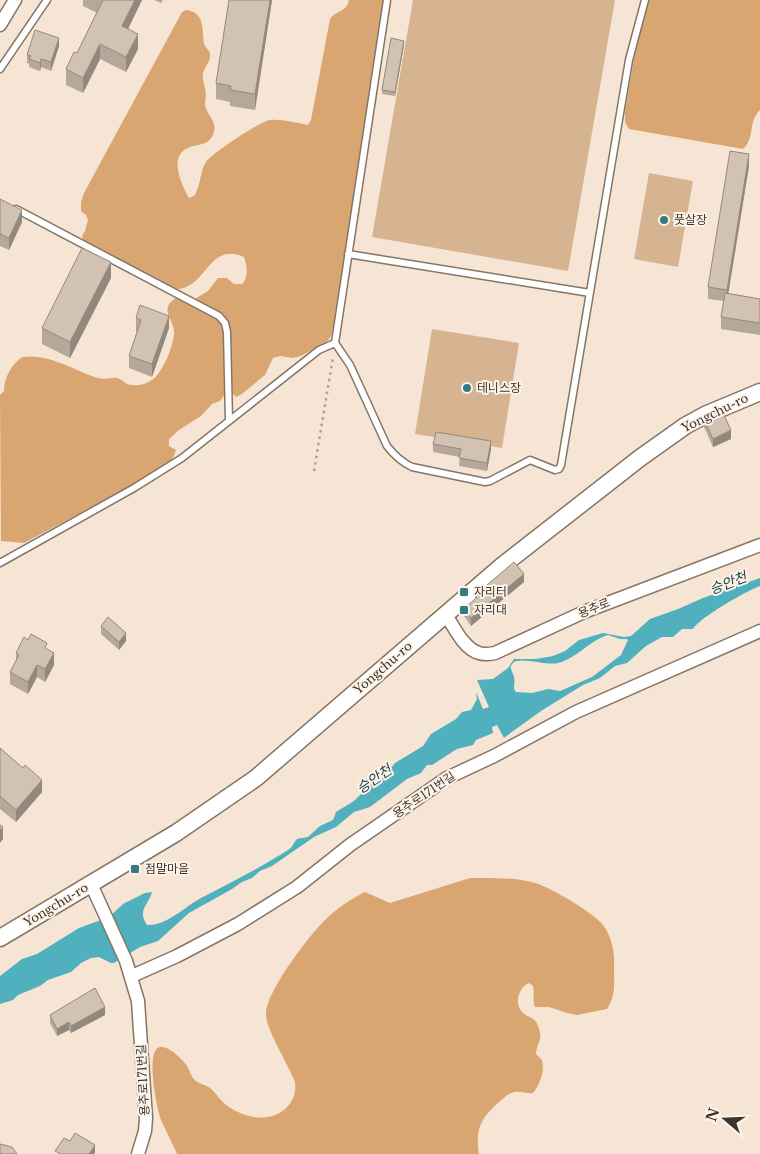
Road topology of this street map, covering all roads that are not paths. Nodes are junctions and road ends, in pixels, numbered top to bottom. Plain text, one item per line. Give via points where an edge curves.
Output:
1 (15, 0) edge
2 (47, 0) edge
3 (387, 0) edge
4 (645, 0) edge
5 (0, 25) edge
6 (0, 69) edge
7 (8, 205) edge
8 (348, 254) junction
9 (590, 293) junction
10 (335, 343) junction
11 (760, 392) edge
12 (229, 421) junction
13 (760, 544) edge
14 (0, 563) edge
15 (446, 614) junction
16 (760, 631) edge
17 (91, 884) junction
18 (0, 938) edge
19 (132, 976) junction
20 (138, 1154) edge

1 - 5 street
2 - 6 lane
3 - 8 lane
4 - 9 lane via 629,60
7 - 12 lane via 219,316 227,332
8 - 9 lane
8 - 10 lane
9 - 10 lane via 561,465 555,470 530,460 485,482 406,464 387,446 350,365
10 - 12 lane via 319,350
11 - 15 street, Yongchu-ro via 705,415 666,439 503,565
12 - 14 lane via 182,458 134,488
13 - 15 street, 용추로 via 584,612 495,653 473,651
15 - 17 street, Yongchu-ro via 256,778 176,833
16 - 19 street, 용추로171번길 via 576,712 447,778 350,845 297,887 238,924
17 - 18 street, Yongchu-ro
17 - 19 street, 용추로171번길
19 - 20 street, 용추로171번길 via 138,1001 146,1118

